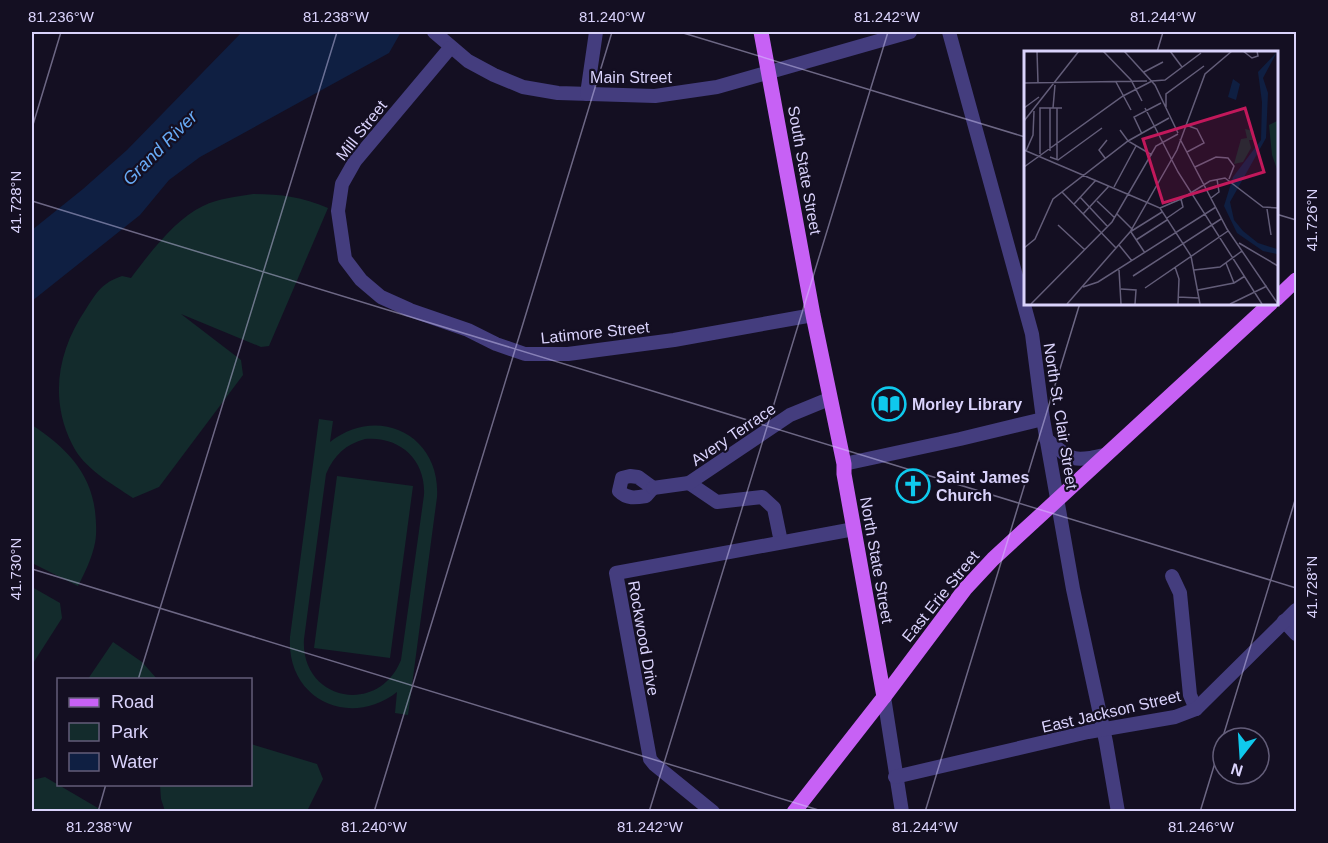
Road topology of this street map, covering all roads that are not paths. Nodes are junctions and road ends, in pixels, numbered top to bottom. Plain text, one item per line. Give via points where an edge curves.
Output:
1 (596, 32) edge
2 (761, 32) edge
3 (910, 32) edge
4 (949, 32) edge
5 (436, 34) edge
6 (450, 48) junction
7 (769, 72) junction
8 (587, 94) junction
9 (361, 279) joint
10 (1296, 280) edge
11 (1277, 297) edge
12 (1270, 304) edge
13 (813, 315) junction
14 (830, 399) junction
15 (1043, 419) junction
16 (1046, 439) junction
17 (1104, 455) junction
18 (844, 464) junction
19 (689, 483) junction
20 (653, 488) dead end
21 (1057, 498) junction
22 (854, 529) junction
23 (781, 542) junction
24 (1172, 576) dead end
25 (1296, 610) edge
26 (1284, 621) junction
27 (1296, 634) edge
28 (884, 697) junction
29 (1196, 709) junction
30 (1102, 730) junction
31 (895, 777) junction
32 (713, 812) edge
33 (794, 812) edge
34 (902, 812) edge
35 (1118, 812) edge

1 - 8 street
2 - 7 main road, South State Street
3 - 7 street, Main Street
4 - 15 street, North St. Clair Street via 1032,334
5 - 6 street, Main Street
6 - 8 street, Main Street via 494,75 523,87
6 - 9 street, Mill Street via 355,161 342,184 338,211 345,259
7 - 8 street, Main Street via 686,93
7 - 13 main road, South State Street
9 - 13 street, Latimore Street via 381,297 525,354 568,354 674,340
10 - 11 main road
12 - 17 main road, East Erie Street
13 - 14 main road, North State Street
14 - 18 main road, North State Street
14 - 19 street, Avery Terrace via 790,415
15 - 16 street, North St. Clair Street
15 - 18 street
16 - 17 street via 1068,457 1080,460
16 - 21 street, North St. Clair Street
17 - 21 main road, East Erie Street
18 - 22 main road, North State Street
19 - 20 street, Avery Terrace
19 - 23 street via 717,502 762,497 774,508
21 - 28 main road, East Erie Street via 965,589
21 - 30 street, North St. Clair Street
22 - 23 street, Rockwood Drive
22 - 28 main road, North State Street
23 - 32 street, Rockwood Drive via 616,573 650,759
24 - 29 street via 1180,593 1190,695
25 - 26 street, East Jackson Street
26 - 27 street
26 - 29 street, East Jackson Street
28 - 31 street, North State Street
28 - 33 main road, East Erie Street
29 - 30 street, East Jackson Street via 1175,717
30 - 31 street, East Jackson Street
30 - 35 street, North St. Clair Street
31 - 34 street, North State Street

